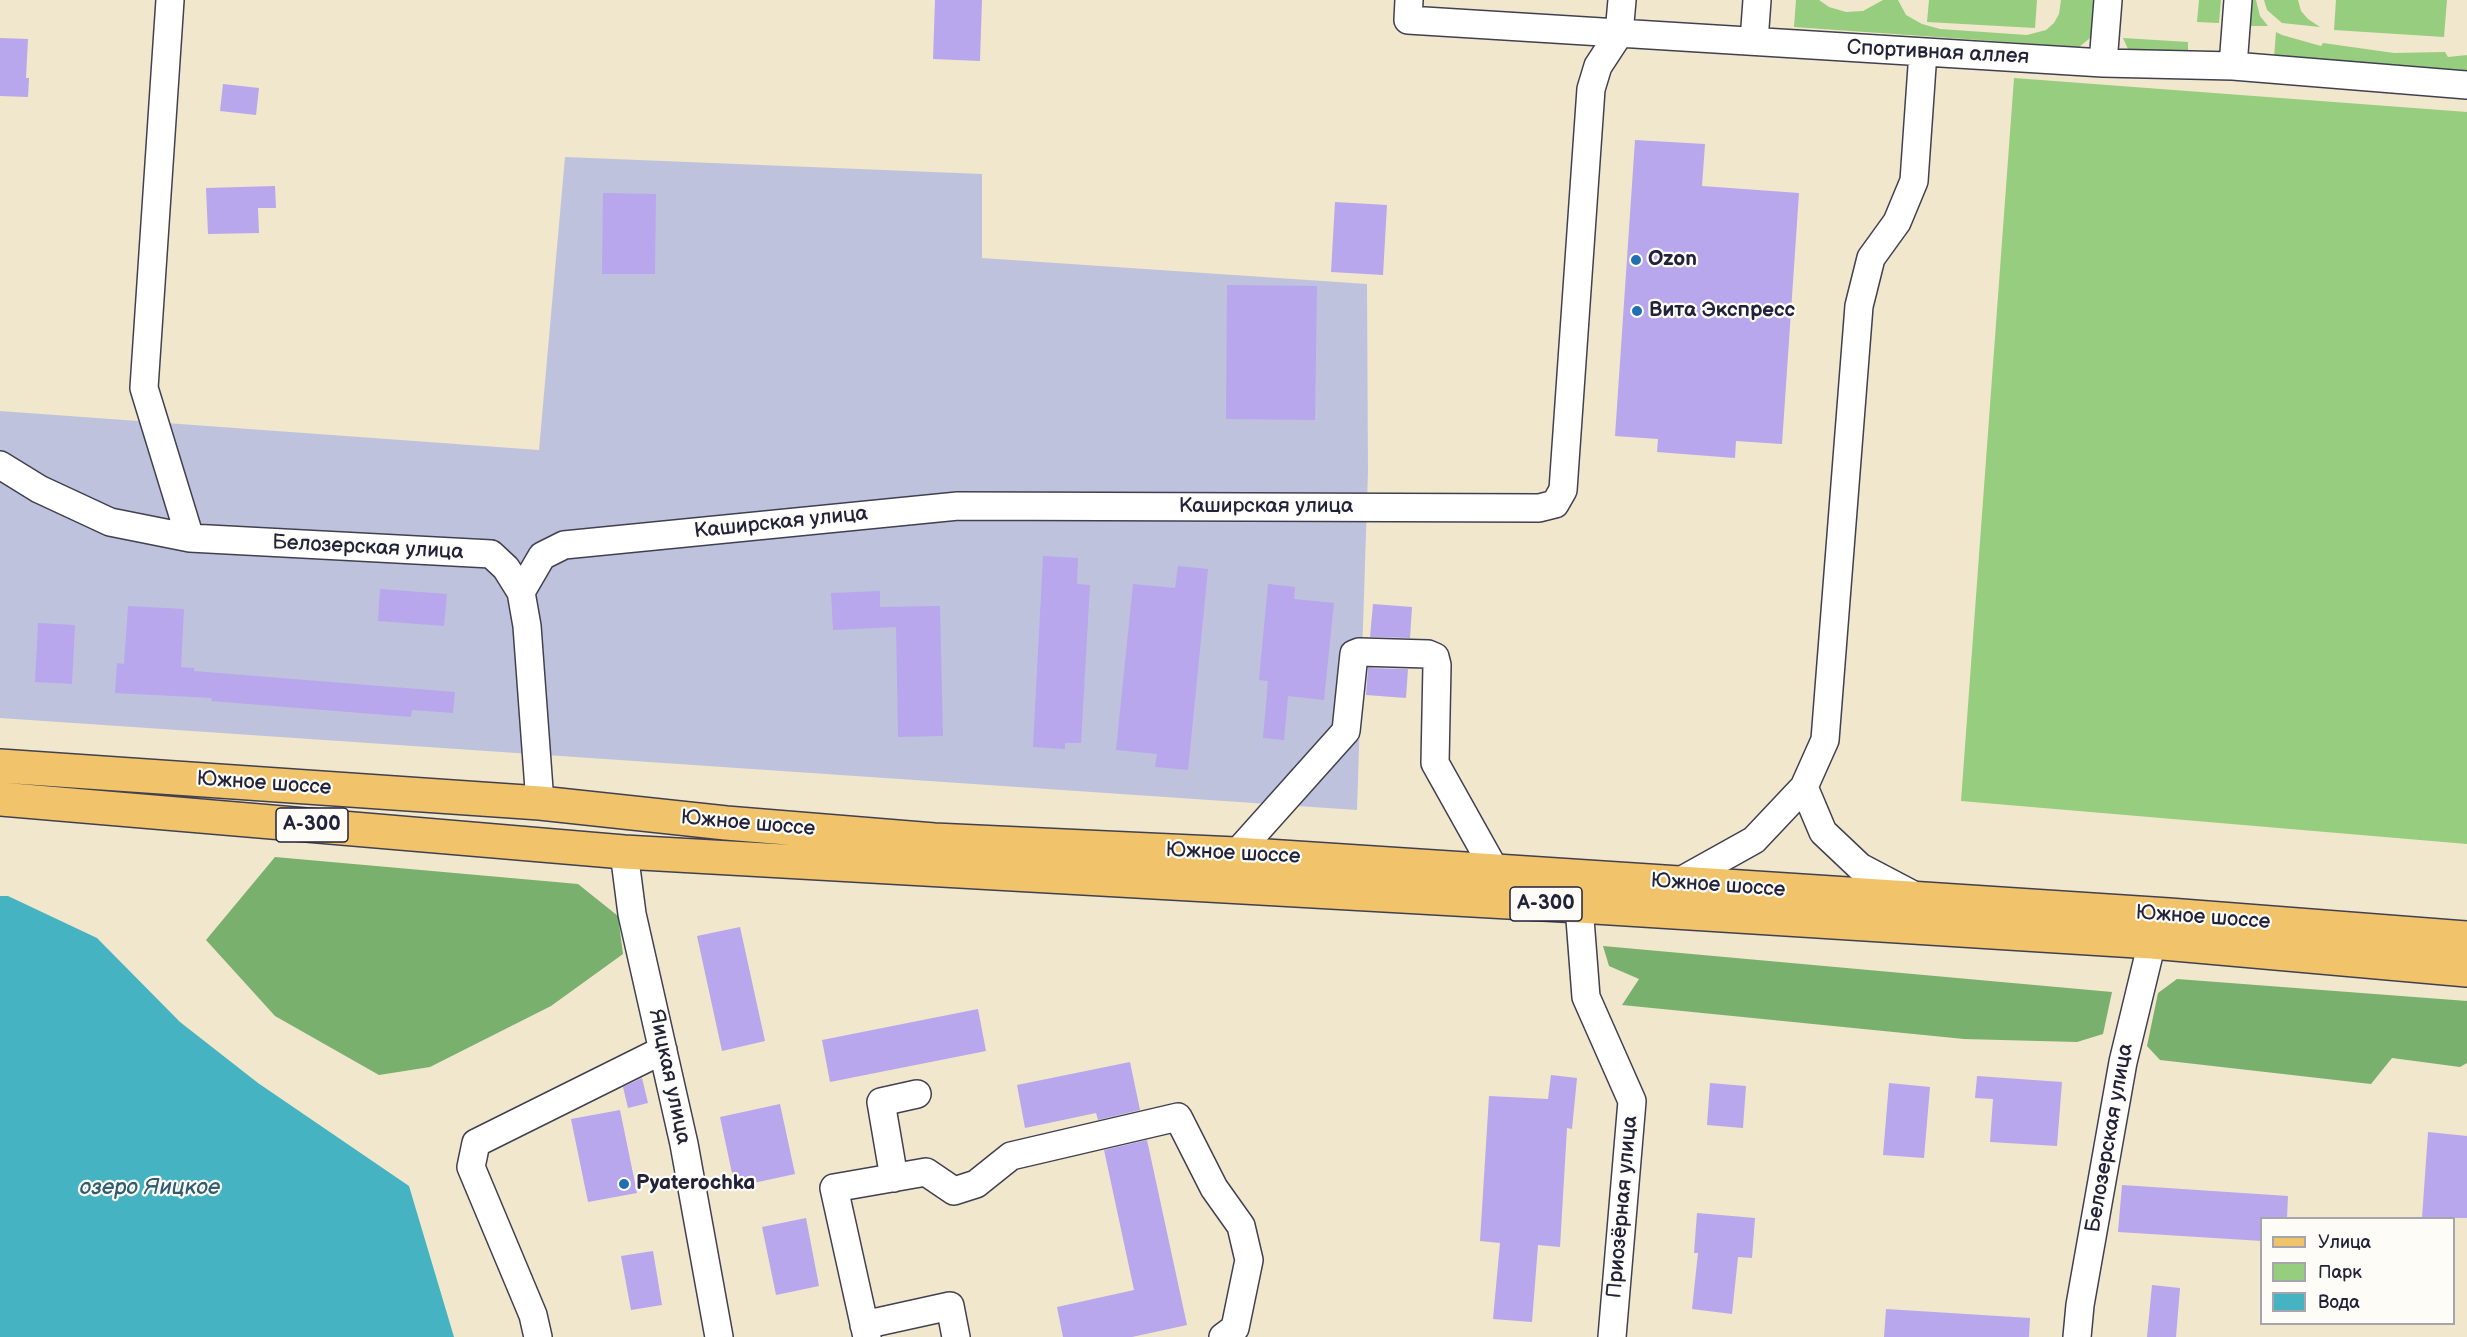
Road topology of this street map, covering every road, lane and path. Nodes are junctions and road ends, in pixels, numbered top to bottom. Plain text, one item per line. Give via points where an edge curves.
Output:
1 (170, 0) edge
2 (1622, 0) edge
3 (1757, 0) edge
4 (2108, 0) edge
5 (2238, 0) edge
6 (1409, 10) edge
7 (1619, 34) junction
8 (1754, 41) junction
9 (1923, 52) junction
10 (2103, 63) junction
11 (2233, 66) junction
12 (2467, 85) edge
13 (0, 465) edge
14 (190, 538) junction
15 (522, 592) junction
16 (0, 766) edge
17 (1804, 787) junction
18 (0, 799) edge
19 (540, 803) junction
20 (624, 852) junction
21 (1236, 854) junction
22 (1496, 872) junction
23 (1675, 884) junction
24 (1920, 899) junction
25 (1579, 906) junction
26 (2467, 938) edge
27 (2152, 942) junction
28 (2467, 970) edge
29 (663, 1050) junction
30 (917, 1094) dead end
31 (894, 1178) junction
32 (865, 1331) edge
33 (538, 1337) edge
34 (719, 1337) edge
35 (957, 1337) edge
36 (1224, 1337) edge
37 (1612, 1337) edge
38 (2077, 1337) edge

1 - 14 street via 144,388
2 - 7 street
3 - 8 street
4 - 10 street
5 - 11 street
6 - 7 street, Спортивная аллея
7 - 8 street, Спортивная аллея
7 - 15 street, Каширская улица via 1598,66 1590,89 1563,490 1555,504 1539,508 958,506 564,545 542,556
8 - 9 street, Спортивная аллея
9 - 10 street, Спортивная аллея
9 - 17 street via 1914,181 1897,222 1871,258 1859,306 1825,740
10 - 11 street, Спортивная аллея
11 - 12 street, Спортивная аллея
13 - 14 street, Белозерская улица via 39,489 110,522
14 - 15 street, Белозерская улица via 491,554
15 - 19 street, Белозерская улица
16 - 19 main road, Южное шоссе / А-300
17 - 23 street via 1754,840
17 - 24 street via 1823,832 1860,867
18 - 20 main road, Южное шоссе / А-300
19 - 21 main road, Южное шоссе / А-300 via 934,840
20 - 25 main road, Южное шоссе / А-300
20 - 29 street, Яицкая улица via 632,914
21 - 22 main road, Южное шоссе / А-300
21 - 22 street via 1346,731 1353,654 1428,654 1435,657 1437,665 1435,763
22 - 23 main road, Южное шоссе / А-300
23 - 24 main road, Южное шоссе / А-300
24 - 26 main road, Южное шоссе / А-300
25 - 27 main road, Южное шоссе / А-300
25 - 37 street, Приозёрная улица via 1586,997 1632,1101
27 - 28 main road, Южное шоссе / А-300
27 - 38 street, Белозерская улица via 2123,1062
29 - 33 street via 476,1143 471,1167 533,1315
29 - 34 street, Яицкая улица
30 - 31 street via 881,1102
31 - 32 street via 834,1188
31 - 36 street via 926,1172 954,1191 976,1184 1011,1156 1178,1117 1214,1188 1241,1226 1249,1260 1235,1328
32 - 35 street via 950,1306

